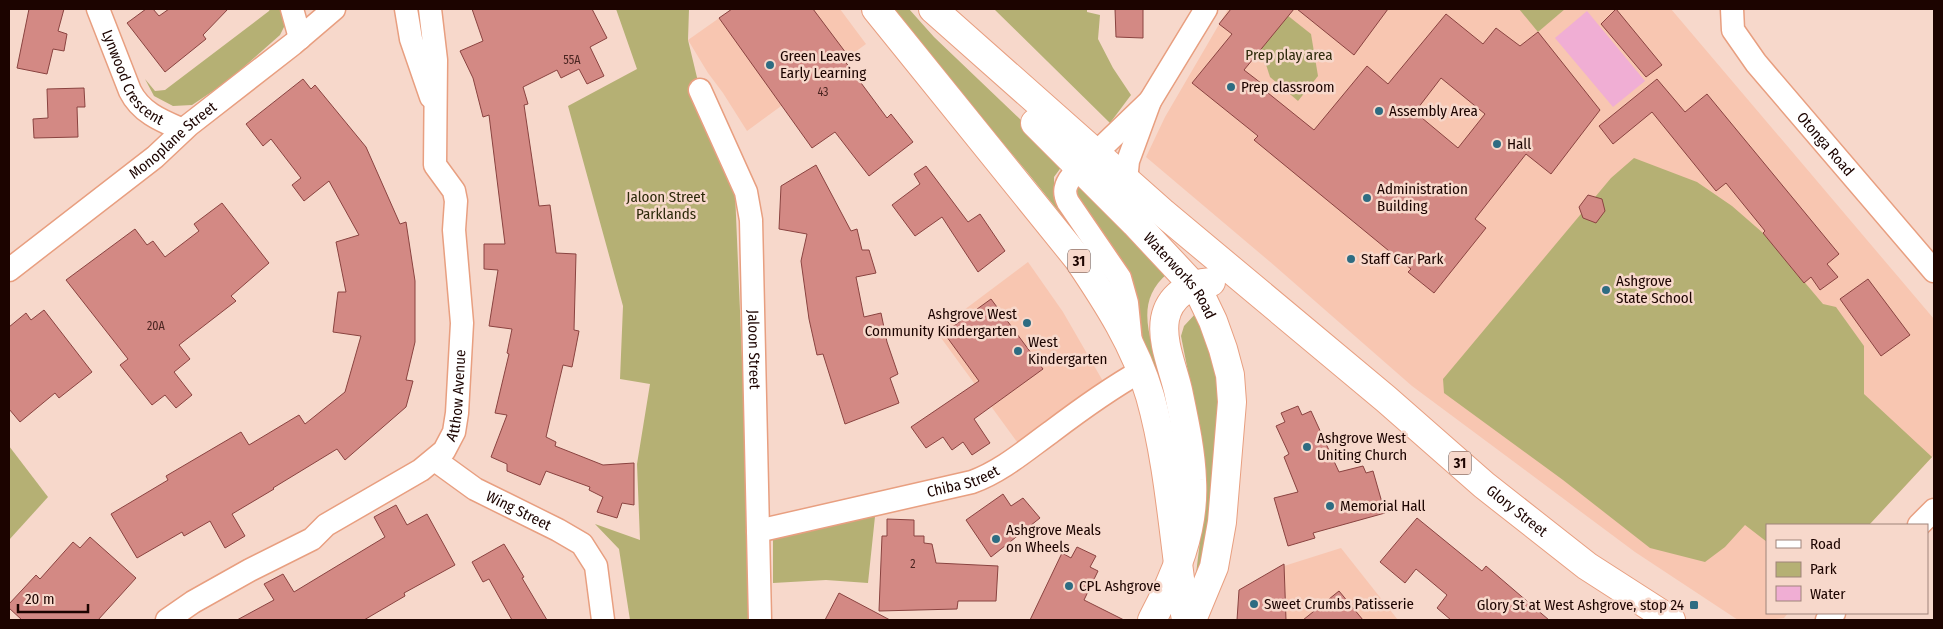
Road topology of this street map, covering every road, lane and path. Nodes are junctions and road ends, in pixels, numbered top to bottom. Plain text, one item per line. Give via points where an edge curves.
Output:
1 (98, 9) edge
2 (292, 9) edge
3 (334, 9) edge
4 (406, 9) edge
5 (430, 9) edge
6 (876, 9) edge
7 (933, 9) edge
8 (1206, 9) edge
9 (1732, 9) edge
10 (300, 38) junction
11 (700, 90) dead end
12 (1150, 101) junction
13 (435, 110) junction
14 (184, 130) junction
15 (1088, 161) junction
16 (1126, 181) junction
17 (9, 270) edge
18 (1934, 271) edge
19 (1193, 285) junction
20 (1258, 294) junction
21 (1136, 360) junction
22 (435, 460) junction
23 (1934, 510) edge
24 (1920, 524) edge
25 (758, 531) junction
26 (1177, 565) junction
27 (167, 620) edge
28 (603, 620) edge
29 (760, 620) edge
30 (1152, 620) edge
31 (1186, 620) edge
32 (1192, 620) edge
33 (1671, 620) edge

1 - 14 street, Lynwood Crescent via 137,103 160,120
2 - 10 street
3 - 10 street, Monoplane Street
4 - 13 street, Atthow Avenue via 409,31
5 - 13 street, Atthow Avenue via 435,51
6 - 21 main road, 31 via 1078,259 1115,316
7 - 15 main road, Waterworks Road via 1000,88
8 - 12 street
9 - 18 street, Otonga Road via 1733,30 1756,63
10 - 14 street, Monoplane Street
11 - 25 street, Jaloon Street via 746,192 751,220
12 - 15 street
12 - 16 street via 1128,161
13 - 22 street, Atthow Avenue via 436,168 455,194 454,230 462,323 454,432
14 - 17 street, Monoplane Street via 155,157
15 - 16 main road, Waterworks Road / 31
15 - 19 main road, Waterworks Road
15 - 21 street via 1067,182 1066,195 1120,278
16 - 20 main road, Waterworks Road / 31
19 - 20 main road via 1216,282
19 - 26 main road via 1174,299 1164,324 1192,481 1188,530
19 - 32 main road, Waterworks Road via 1221,341 1230,375 1232,402 1218,554 1211,579
20 - 33 main road, Glory Street / 31 via 1484,485 1586,566
21 - 25 street, Chiba Street via 1079,411 990,475 972,482
21 - 26 main road, 31 via 1155,416
22 - 27 street, Atthow Avenue via 326,525 312,539 250,570
22 - 28 street, Wing Street via 476,490 582,544 596,566
23 - 24 street
25 - 29 street, Jaloon Street
26 - 30 main road
26 - 31 main road, 31

